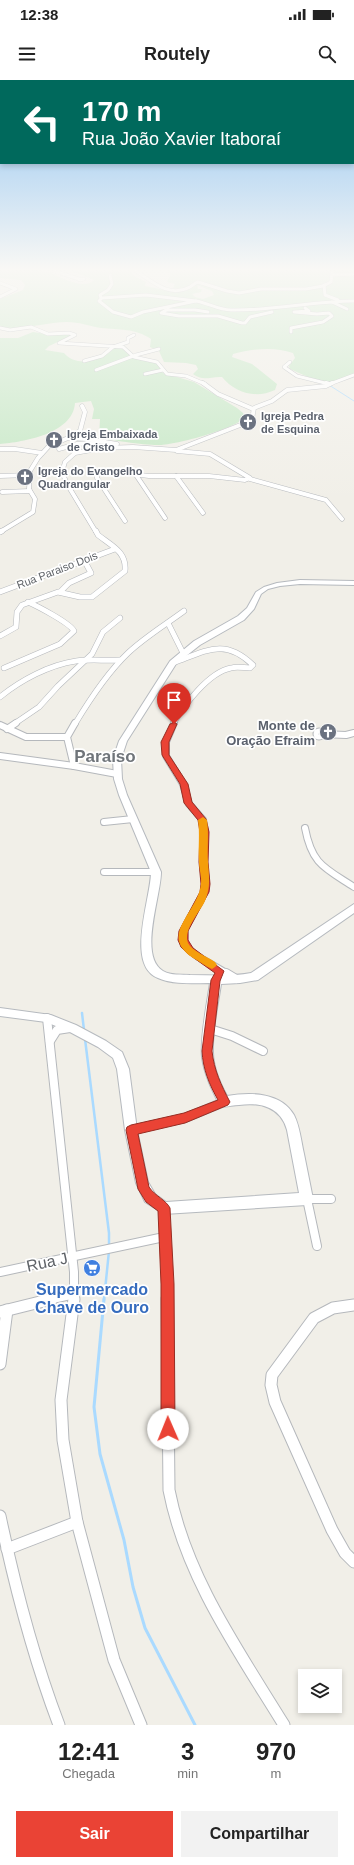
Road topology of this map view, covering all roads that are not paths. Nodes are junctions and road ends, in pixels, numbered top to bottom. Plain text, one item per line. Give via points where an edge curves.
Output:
1 (112, 348) edge
2 (121, 348) edge
3 (159, 349) dead end
4 (133, 356) junction
5 (84, 361) dead end
6 (290, 362) dead end
7 (96, 370) dead end
8 (163, 370) junction
9 (145, 374) dead end
10 (354, 375) edge
11 (331, 384) junction
12 (82, 406) dead end
13 (253, 409) junction
14 (80, 431) junction
15 (68, 438) junction
16 (87, 439) junction
17 (99, 441) junction
18 (198, 441) junction
19 (190, 445) junction
20 (133, 447) junction
21 (184, 448) junction
22 (196, 448) junction
23 (0, 449) edge
24 (59, 449) dead end
25 (167, 450) junction
26 (190, 452) junction
27 (199, 452) junction
28 (42, 453) junction
29 (30, 475) junction
30 (136, 475) junction
31 (0, 476) edge
32 (176, 476) junction
33 (250, 479) junction
34 (30, 491) junction
35 (2, 492) dead end
36 (203, 513) dead end
37 (165, 518) dead end
38 (342, 519) dead end
39 (125, 521) dead end
40 (0, 532) edge
41 (115, 549) junction
42 (84, 560) junction
43 (354, 583) edge
44 (0, 592) edge
45 (60, 592) junction
46 (28, 602) junction
47 (184, 611) dead end
48 (120, 618) dead end
49 (168, 623) junction
50 (0, 636) edge
51 (184, 653) junction
52 (120, 660) junction
53 (86, 661) junction
54 (173, 663) junction
55 (4, 668) dead end
56 (0, 697) edge
57 (0, 725) edge
58 (7, 729) junction
59 (354, 732) edge
60 (322, 734) dead end
61 (67, 737) junction
62 (0, 756) edge
63 (74, 766) junction
64 (117, 774) junction
65 (133, 819) junction
66 (104, 822) dead end
67 (305, 828) dead end
68 (104, 872) dead end
69 (156, 872) junction
70 (354, 887) edge
71 (354, 908) edge
72 (217, 974) junction
73 (0, 1012) edge
74 (47, 1018) junction
75 (72, 1028) junction
76 (210, 1029) junction
77 (50, 1042) junction
78 (263, 1051) dead end
79 (224, 1102) junction
80 (131, 1130) junction
81 (307, 1199) junction
82 (331, 1199) dead end
83 (164, 1208) junction
84 (164, 1237) junction
85 (317, 1246) dead end
86 (73, 1256) junction
87 (0, 1272) edge
88 (75, 1294) junction
89 (354, 1305) edge
90 (3, 1311) edge
91 (0, 1364) edge
92 (0, 1516) edge
93 (77, 1522) junction
94 (7, 1549) junction
95 (354, 1562) edge
96 (59, 1725) edge
97 (141, 1725) edge
98 (284, 1725) edge

1 - 5 street via 104,356
2 - 4 street
3 - 4 street
4 - 7 street
4 - 8 street via 157,362
6 - 11 street via 284,366 288,371 310,380
8 - 9 street
8 - 13 street via 169,374 200,381 220,395
10 - 11 street
11 - 13 street via 287,390 272,401
12 - 14 street via 85,412
13 - 18 street via 250,421
14 - 15 street
14 - 16 street
15 - 16 street
15 - 28 street via 50,445
16 - 17 street
17 - 20 street
17 - 24 street
18 - 19 street
18 - 22 street
19 - 21 street
19 - 22 street
20 - 25 street
20 - 41 street via 83,451 70,456 63,467 62,474 90,523 98,535
21 - 25 street
21 - 26 street
22 - 27 street
23 - 28 street
25 - 26 street
26 - 27 street
27 - 33 street via 217,458
28 - 29 street via 31,468
29 - 31 street
29 - 34 street
30 - 32 street
30 - 37 street
30 - 39 street via 106,472 96,474
32 - 33 street
32 - 36 street
33 - 38 street via 326,500
34 - 35 street
34 - 40 street via 35,499 32,513 11,523
41 - 42 street, Rua Paraiso Dois
41 - 45 street via 124,557 125,571 95,596 83,598
42 - 44 street, Rua Paraiso Dois
42 - 45 street via 91,573 71,582
43 - 51 street via 300,582 269,586 258,593 241,618 206,637
45 - 46 street
46 - 50 street via 18,608 15,628
46 - 55 street via 72,626 74,631 60,644
47 - 49 street
48 - 53 street via 103,632 94,652
49 - 51 street
49 - 52 street
51 - 54 street
52 - 53 street
52 - 61 street via 78,717
53 - 56 street via 63,664 14,686
53 - 58 street via 39,707
54 - 64 street via 123,741 117,753
54 - 72 street via 225,647 236,650 253,665 251,668 227,669 204,686 178,717 169,731 164,747 165,755 184,784 188,803 204,822 203,862 206,884 201,901 184,931 184,945
57 - 58 street
58 - 61 street via 26,737
59 - 60 street via 341,735
61 - 63 street
62 - 63 street
63 - 64 street
64 - 65 street
65 - 66 street
65 - 69 street
67 - 70 street via 309,848 316,861
68 - 69 street
69 - 72 street via 146,944 151,966 158,973 168,977
71 - 72 street via 295,947 258,976 236,979
72 - 76 street
73 - 74 street
74 - 75 street
74 - 77 street
75 - 77 street via 58,1030 52,1035
75 - 80 street via 109,1048 121,1059
76 - 78 street
76 - 79 street via 208,1061
77 - 86 street
79 - 80 street via 185,1118
79 - 81 street via 235,1099 258,1099 285,1113 292,1128
80 - 83 street via 144,1189 150,1198
81 - 82 street
81 - 83 street
81 - 85 street
83 - 84 street
84 - 86 street, Rua J
84 - 98 street via 167,1284 169,1490 174,1515 206,1596
86 - 87 street, Rua J
86 - 88 street
88 - 90 street
88 - 93 street via 61,1400 63,1440
89 - 95 street via 322,1312 314,1318 275,1371 271,1385 275,1402 330,1524 342,1548
90 - 91 street
92 - 94 street
93 - 94 street
93 - 97 street via 114,1660
94 - 96 street via 47,1696

